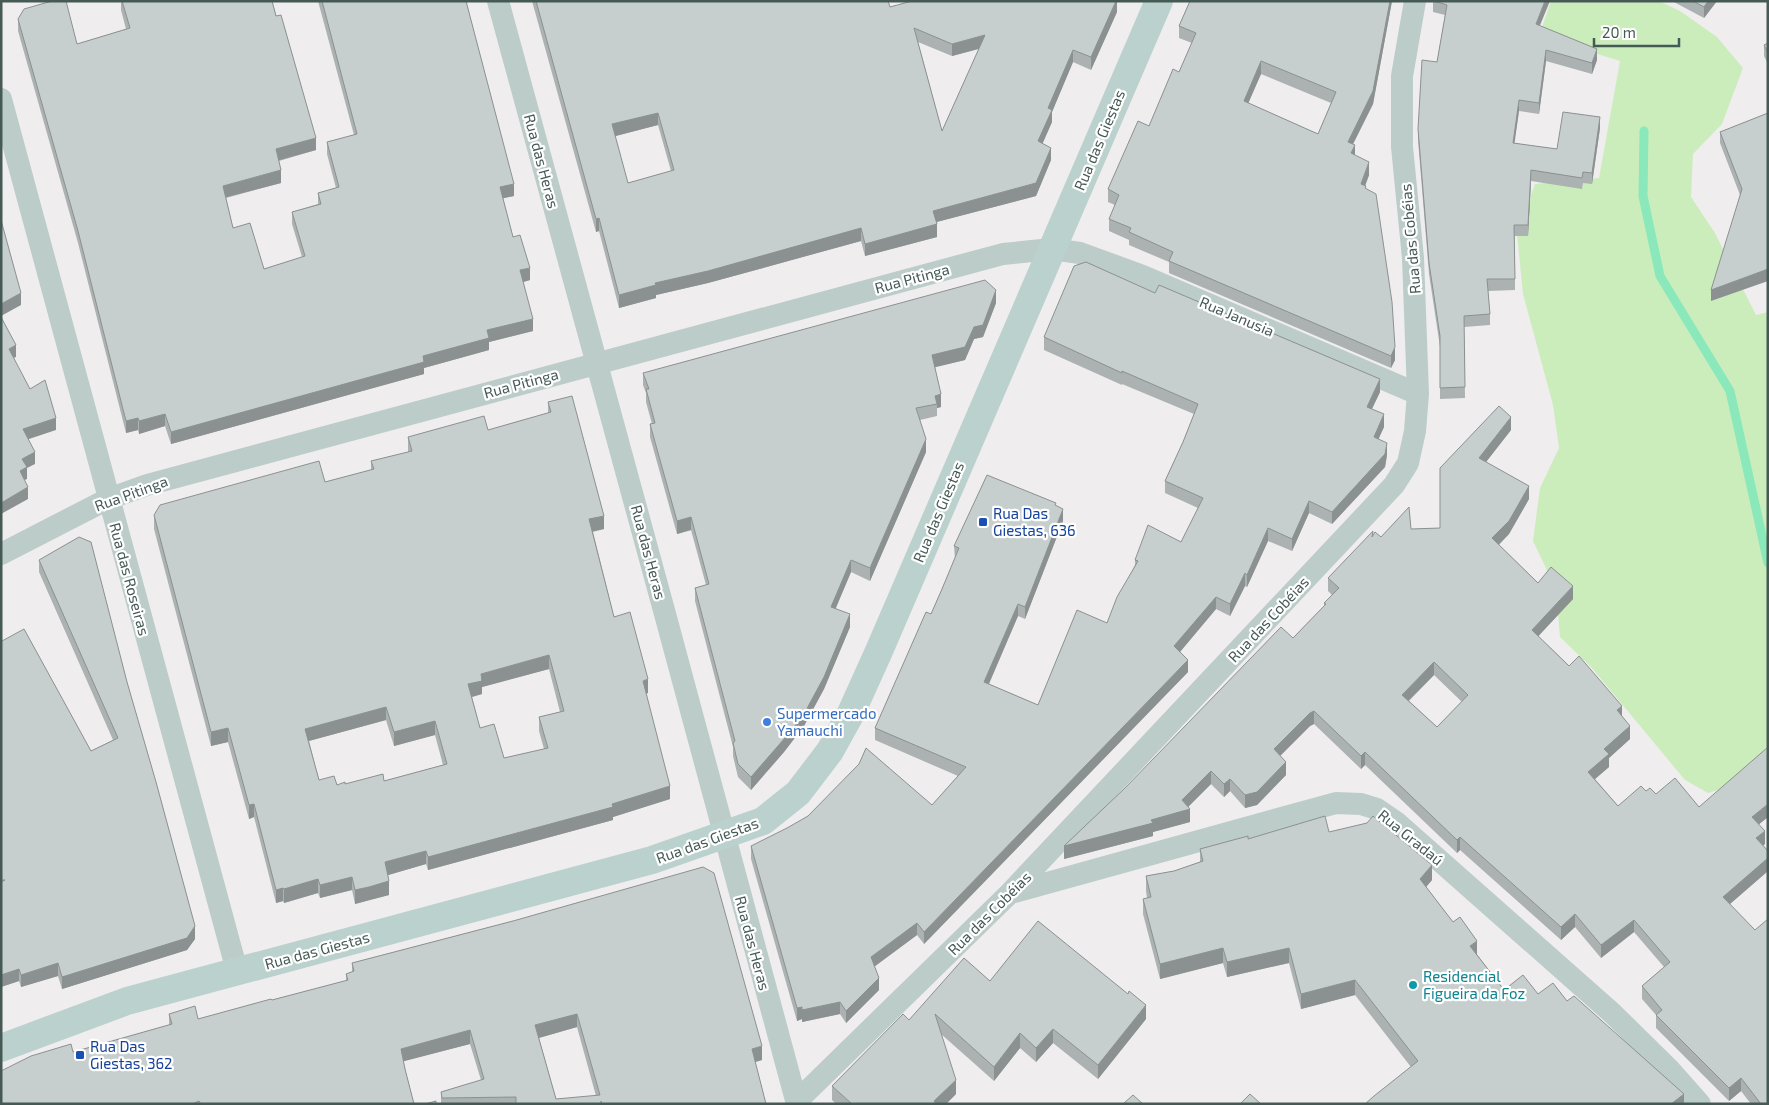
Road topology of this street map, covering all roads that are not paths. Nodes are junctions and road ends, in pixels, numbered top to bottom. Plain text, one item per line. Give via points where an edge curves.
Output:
1 (498, 1) edge
2 (1159, 1) edge
3 (1415, 1) edge
4 (1, 99) edge
5 (1052, 249) junction
6 (597, 363) junction
7 (1418, 394) junction
8 (108, 499) junction
9 (1, 554) edge
10 (724, 835) junction
11 (1010, 893) junction
12 (237, 971) junction
13 (1, 1048) edge
14 (796, 1103) edge
15 (1700, 1104) edge

1 - 6 street, Rua das Heras
2 - 5 main road, Rua das Giestas
3 - 7 street, Rua das Cobéias via 1402,76 1402,147 1413,258
4 - 8 street, Rua das Roseiras
5 - 6 street, Rua Pitinga via 1003,254
5 - 7 street, Rua Janusia via 1080,253 1143,276
5 - 10 main road, Rua das Giestas via 851,713 830,750 798,793 763,821
6 - 8 street, Rua Pitinga via 147,485
6 - 10 street, Rua das Heras
7 - 11 street, Rua das Cobéias via 1408,463 1394,485
8 - 9 street, Rua Pitinga
8 - 12 street, Rua das Roseiras
10 - 12 main road, Rua das Giestas via 652,860
10 - 14 street, Rua das Heras
11 - 14 street, Rua das Cobéias
11 - 15 street, Rua Gradaú via 1336,803 1377,808 1612,1013 1670,1069
12 - 13 main road, Rua das Giestas via 128,1002

